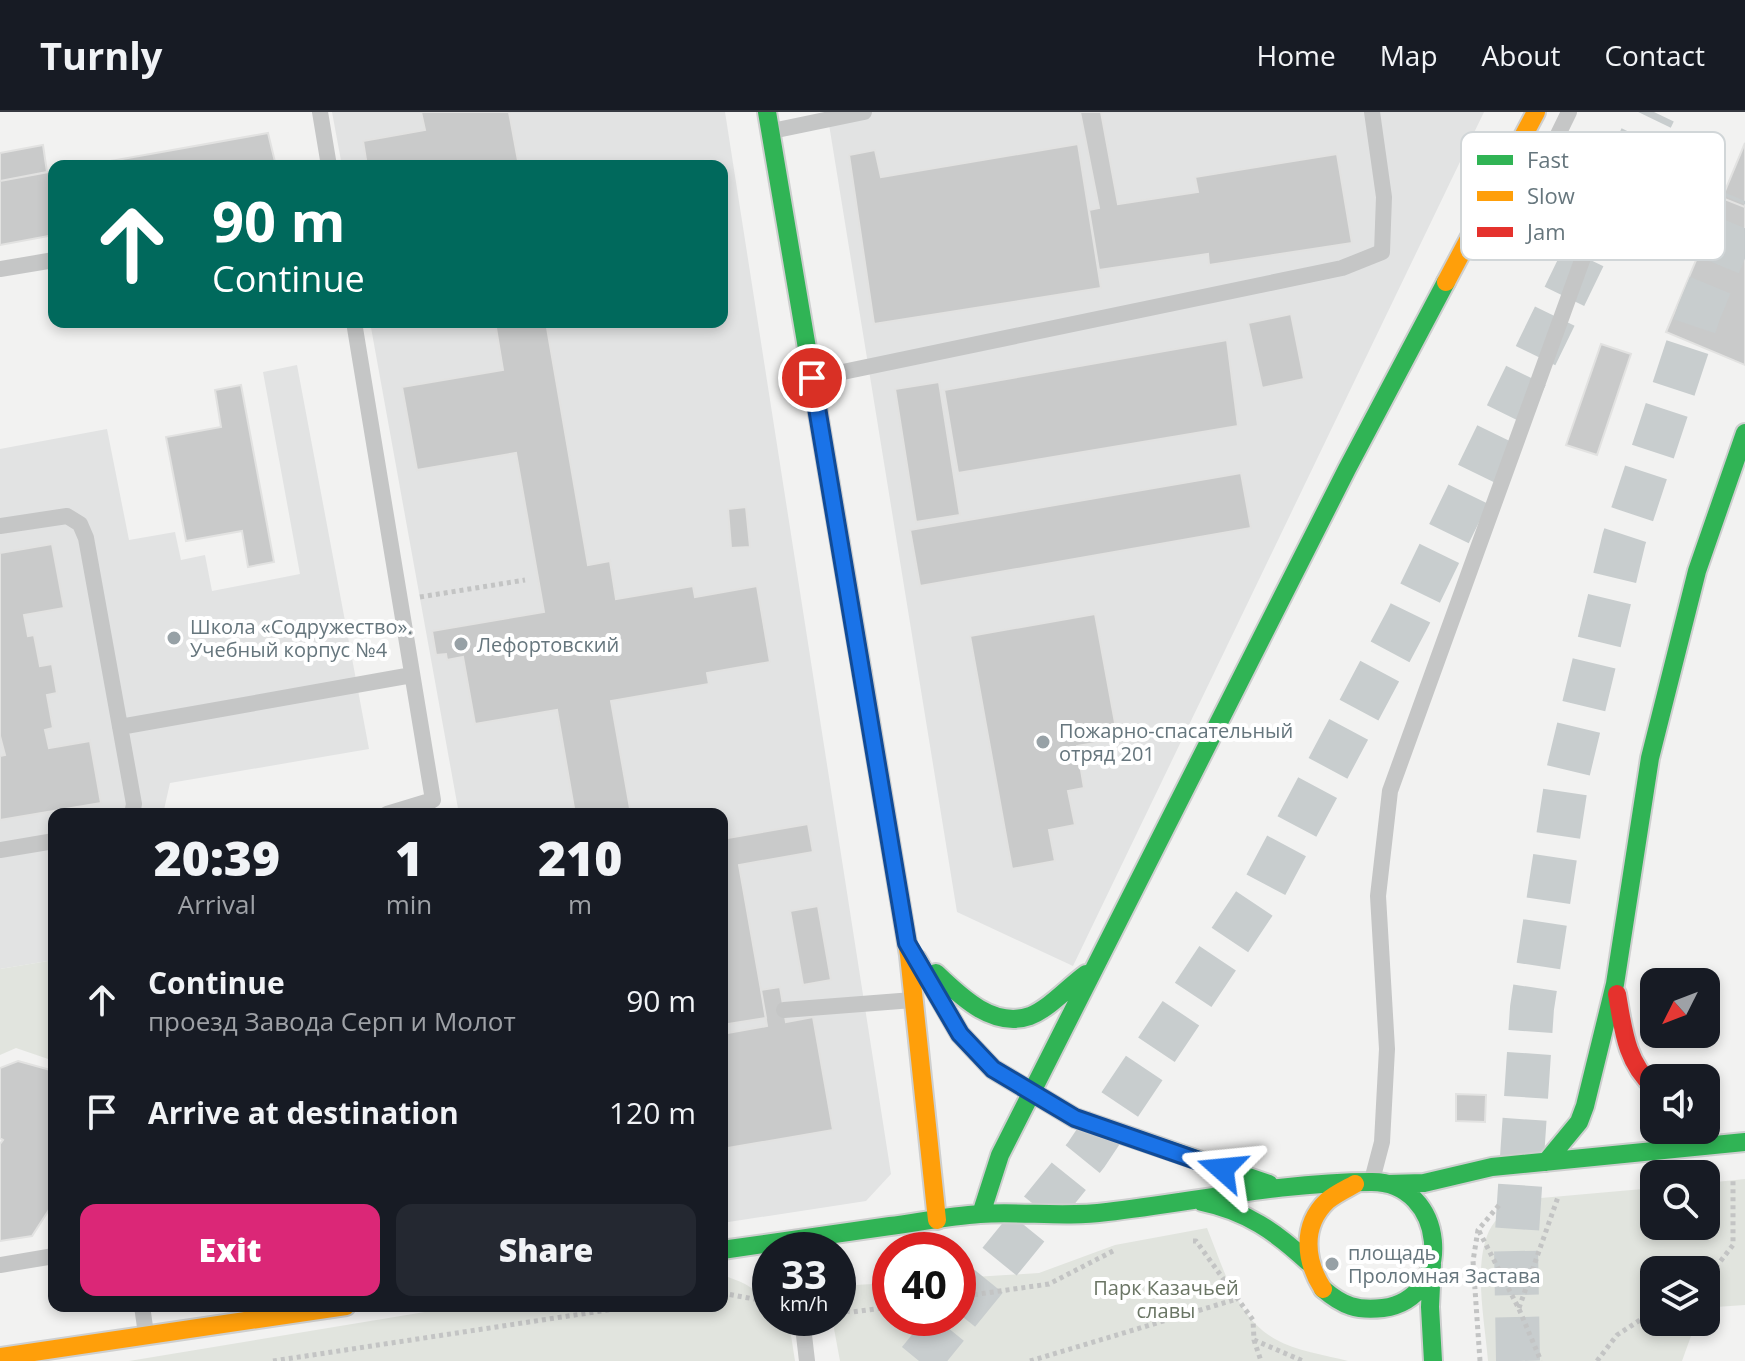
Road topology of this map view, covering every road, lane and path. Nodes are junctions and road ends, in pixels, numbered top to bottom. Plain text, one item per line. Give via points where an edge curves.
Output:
1 (320, 112) edge
2 (767, 112) edge
3 (864, 112) edge
4 (1372, 112) edge
5 (1536, 112) edge
6 (1569, 112) edge
7 (770, 131) junction
8 (1525, 132) edge
9 (1559, 132) edge
10 (328, 160) edge
11 (1461, 254) edge
12 (1582, 260) edge
13 (48, 261) edge
14 (0, 269) edge
15 (355, 328) edge
16 (812, 378) junction
17 (1745, 433) edge
18 (0, 526) edge
19 (525, 580) dead end
20 (399, 601) junction
21 (412, 675) junction
22 (120, 727) junction
23 (133, 808) edge
24 (407, 808) edge
25 (48, 842) edge
26 (0, 850) edge
27 (907, 943) junction
28 (1094, 968) junction
29 (1615, 984) junction
30 (915, 1000) junction
31 (784, 1010) dead end
32 (1640, 1074) edge
33 (1032, 1093) junction
34 (1745, 1142) edge
35 (1546, 1162) junction
36 (1492, 1167) junction
37 (1733, 1175) dead end
38 (1371, 1183) junction
39 (1278, 1187) junction
40 (1467, 1189) dead end
41 (1546, 1192) dead end
42 (1510, 1198) dead end
43 (1188, 1200) junction
44 (981, 1214) junction
45 (1448, 1215) dead end
46 (937, 1220) junction
47 (1478, 1230) junction
48 (856, 1235) edge
49 (1183, 1240) dead end
50 (752, 1248) edge
51 (1118, 1249) dead end
52 (728, 1250) edge
53 (1433, 1256) junction
54 (48, 1257) edge
55 (1308, 1262) junction
56 (1720, 1262) edge
57 (0, 1265) edge
58 (728, 1294) edge
59 (976, 1294) edge
60 (752, 1299) edge
61 (1237, 1299) junction
62 (1519, 1309) junction
63 (1369, 1310) junction
64 (143, 1312) edge
65 (306, 1312) edge
66 (596, 1312) edge
67 (1640, 1320) edge
68 (1396, 1326) dead end
69 (146, 1336) junction
70 (804, 1336) edge
71 (1411, 1339) dead end
72 (1254, 1340) junction
73 (0, 1357) edge
74 (290, 1360) edge
75 (273, 1361) edge
76 (807, 1361) edge
77 (1030, 1361) edge
78 (1261, 1361) edge
79 (1303, 1361) edge
80 (1426, 1361) edge
81 (1433, 1361) edge
82 (1480, 1361) edge
83 (1541, 1361) edge
84 (1597, 1361) edge

1 - 10 lane
2 - 7 street
3 - 7 lane
4 - 16 lane via 1384,197 1382,252 1342,268
5 - 8 street
6 - 9 lane
7 - 16 street
11 - 28 street
12 - 38 lane via 1390,791 1378,896 1386,1065 1382,1142
13 - 14 lane
15 - 20 lane
16 - 27 street
17 - 29 street via 1697,571 1650,758
18 - 22 lane via 67,516 80,524
19 - 20 path
20 - 21 lane
21 - 22 lane
21 - 24 lane via 433,800
22 - 23 lane
25 - 26 lane
27 - 28 street via 966,1000 1000,1017 1030,1016
27 - 30 street
27 - 33 street via 960,1034 993,1069
28 - 33 street
29 - 32 street via 1626,1042
29 - 35 street via 1579,1122
30 - 31 lane
30 - 46 street
33 - 39 street via 1075,1118
33 - 44 street via 1000,1155
34 - 35 street
35 - 36 street
36 - 38 street via 1424,1183
36 - 40 street
37 - 56 path via 1733,1245
38 - 39 street
38 - 53 street via 1404,1191 1417,1202 1427,1215
38 - 55 street via 1332,1195 1315,1213 1307,1237
39 - 43 street
41 - 62 path via 1560,1191
42 - 47 path
43 - 44 street via 1088,1214
43 - 55 street via 1254,1217
44 - 46 street
45 - 53 street
46 - 48 street
47 - 62 path
47 - 82 path via 1473,1261
49 - 61 path via 1196,1241
50 - 52 street
51 - 59 path via 1049,1284
53 - 63 street via 1425,1280 1408,1298 1386,1309
53 - 81 street
54 - 57 lane
55 - 63 street via 1324,1291 1352,1308
58 - 60 path
61 - 72 path via 1253,1320
61 - 77 path
62 - 83 path
63 - 68 street
64 - 69 lane
65 - 69 street
66 - 74 path
67 - 84 path via 1617,1335
69 - 73 street
70 - 76 lane
71 - 80 street
72 - 78 path
72 - 79 path
74 - 75 path

